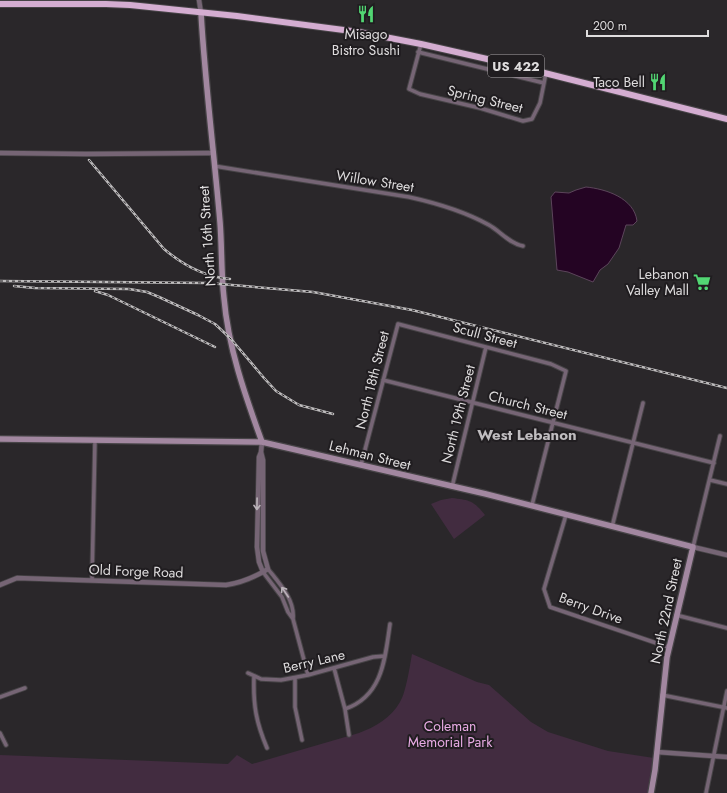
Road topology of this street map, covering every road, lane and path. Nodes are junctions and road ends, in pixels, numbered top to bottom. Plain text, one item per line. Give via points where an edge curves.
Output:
1 (199, 0) edge
2 (0, 4) edge
3 (200, 13) junction
4 (421, 44) junction
5 (418, 52) junction
6 (546, 74) junction
7 (544, 83) junction
8 (727, 118) edge
9 (0, 152) edge
10 (213, 153) junction
11 (214, 166) junction
12 (523, 246) dead end
13 (398, 324) joint
14 (486, 347) junction
15 (384, 380) junction
16 (472, 402) junction
17 (643, 403) dead end
18 (553, 423) junction
19 (720, 436) dead end
20 (0, 439) edge
21 (95, 440) junction
22 (262, 442) junction
23 (634, 442) junction
24 (261, 452) junction
25 (714, 463) junction
26 (361, 465) junction
27 (710, 480) junction
28 (727, 484) edge
29 (452, 487) junction
30 (532, 506) junction
31 (566, 515) junction
32 (612, 527) junction
33 (693, 547) junction
34 (727, 555) edge
35 (268, 569) junction
36 (263, 572) junction
37 (92, 580) junction
38 (0, 584) edge
39 (676, 615) junction
40 (294, 619) junction
41 (390, 624) dead end
42 (727, 628) edge
43 (668, 647) junction
44 (385, 656) junction
45 (334, 668) junction
46 (248, 673) dead end
47 (308, 675) junction
48 (254, 676) junction
49 (295, 678) junction
50 (25, 688) dead end
51 (727, 691) edge
52 (662, 695) junction
53 (0, 697) edge
54 (725, 707) edge
55 (345, 709) junction
56 (0, 733) edge
57 (349, 734) dead end
58 (302, 740) dead end
59 (6, 745) dead end
60 (267, 748) dead end
61 (657, 752) junction
62 (713, 755) junction
63 (727, 757) edge
64 (651, 793) edge
65 (706, 793) edge

1 - 3 street
2 - 3 highway, US 422 via 106,4
3 - 4 highway, US 422 via 360,32
3 - 10 main road, North 16th Street
4 - 5 street
4 - 6 highway, US 422
5 - 7 street
5 - 7 street, Spring Street via 409,89 523,121 532,119 540,103
6 - 7 street, Spring Street
6 - 8 highway, US 422
9 - 10 street
10 - 11 main road, North 16th Street
11 - 12 street, Willow Street via 436,203 489,225 514,243
11 - 22 main road, North 16th Street via 227,324 241,381
13 - 14 street, Scull Street
13 - 15 street, North 18th Street
14 - 16 street, North 19th Street
14 - 18 street, Scull Street via 551,364 566,371
15 - 16 street, Church Street
15 - 26 street, North 18th Street
16 - 18 street, Church Street
16 - 29 street, North 19th Street
17 - 23 street
18 - 23 street, Church Street
18 - 30 street
19 - 25 street, North 22nd Street
20 - 21 main road, Lehman Street
21 - 22 main road, Lehman Street
21 - 37 street
22 - 24 street, North 16th Street
22 - 26 main road, Lehman Street
23 - 25 street, Church Street
23 - 32 street
24 - 35 street, North 16th Street via 263,551
24 -> 36 street, North 16th Street via 258,457 257,553
25 - 27 street, North 22nd Street
26 - 29 main road, Lehman Street
27 - 28 street
27 - 33 street, North 22nd Street
29 - 30 main road, Lehman Street
30 - 31 main road, Lehman Street
31 - 32 main road, Lehman Street
31 - 43 street, Berry Drive via 544,590 550,607
32 - 33 main road, Lehman Street
33 - 34 street, Lehman Street
33 - 39 main road, North 22nd Street
35 - 36 street, Old Forge Road
40 -> 35 street, North 16th Street via 290,599
36 - 37 street, Old Forge Road via 226,586
36 - 40 street, North 16th Street via 282,597
37 - 38 street, Old Forge Road via 17,578
39 - 42 street
39 - 43 main road, North 22nd Street
40 - 47 street, North 16th Street
41 - 44 street
43 - 52 main road, North 22nd Street
44 - 45 street, Berry Lane
44 - 55 street via 375,685 359,703
45 - 47 street, Berry Lane
45 - 55 street
46 - 48 street, Berry Lane
47 - 49 street, Berry Lane
48 - 49 street, Berry Lane via 269,680
48 - 60 street via 256,716
49 - 58 street via 295,707
50 - 53 street
51 - 54 street
52 - 54 street
52 - 61 main road, North 22nd Street
54 - 62 street
55 - 57 street
56 - 59 street
61 - 62 street
61 - 64 main road, North 22nd Street
62 - 63 street
62 - 65 street

